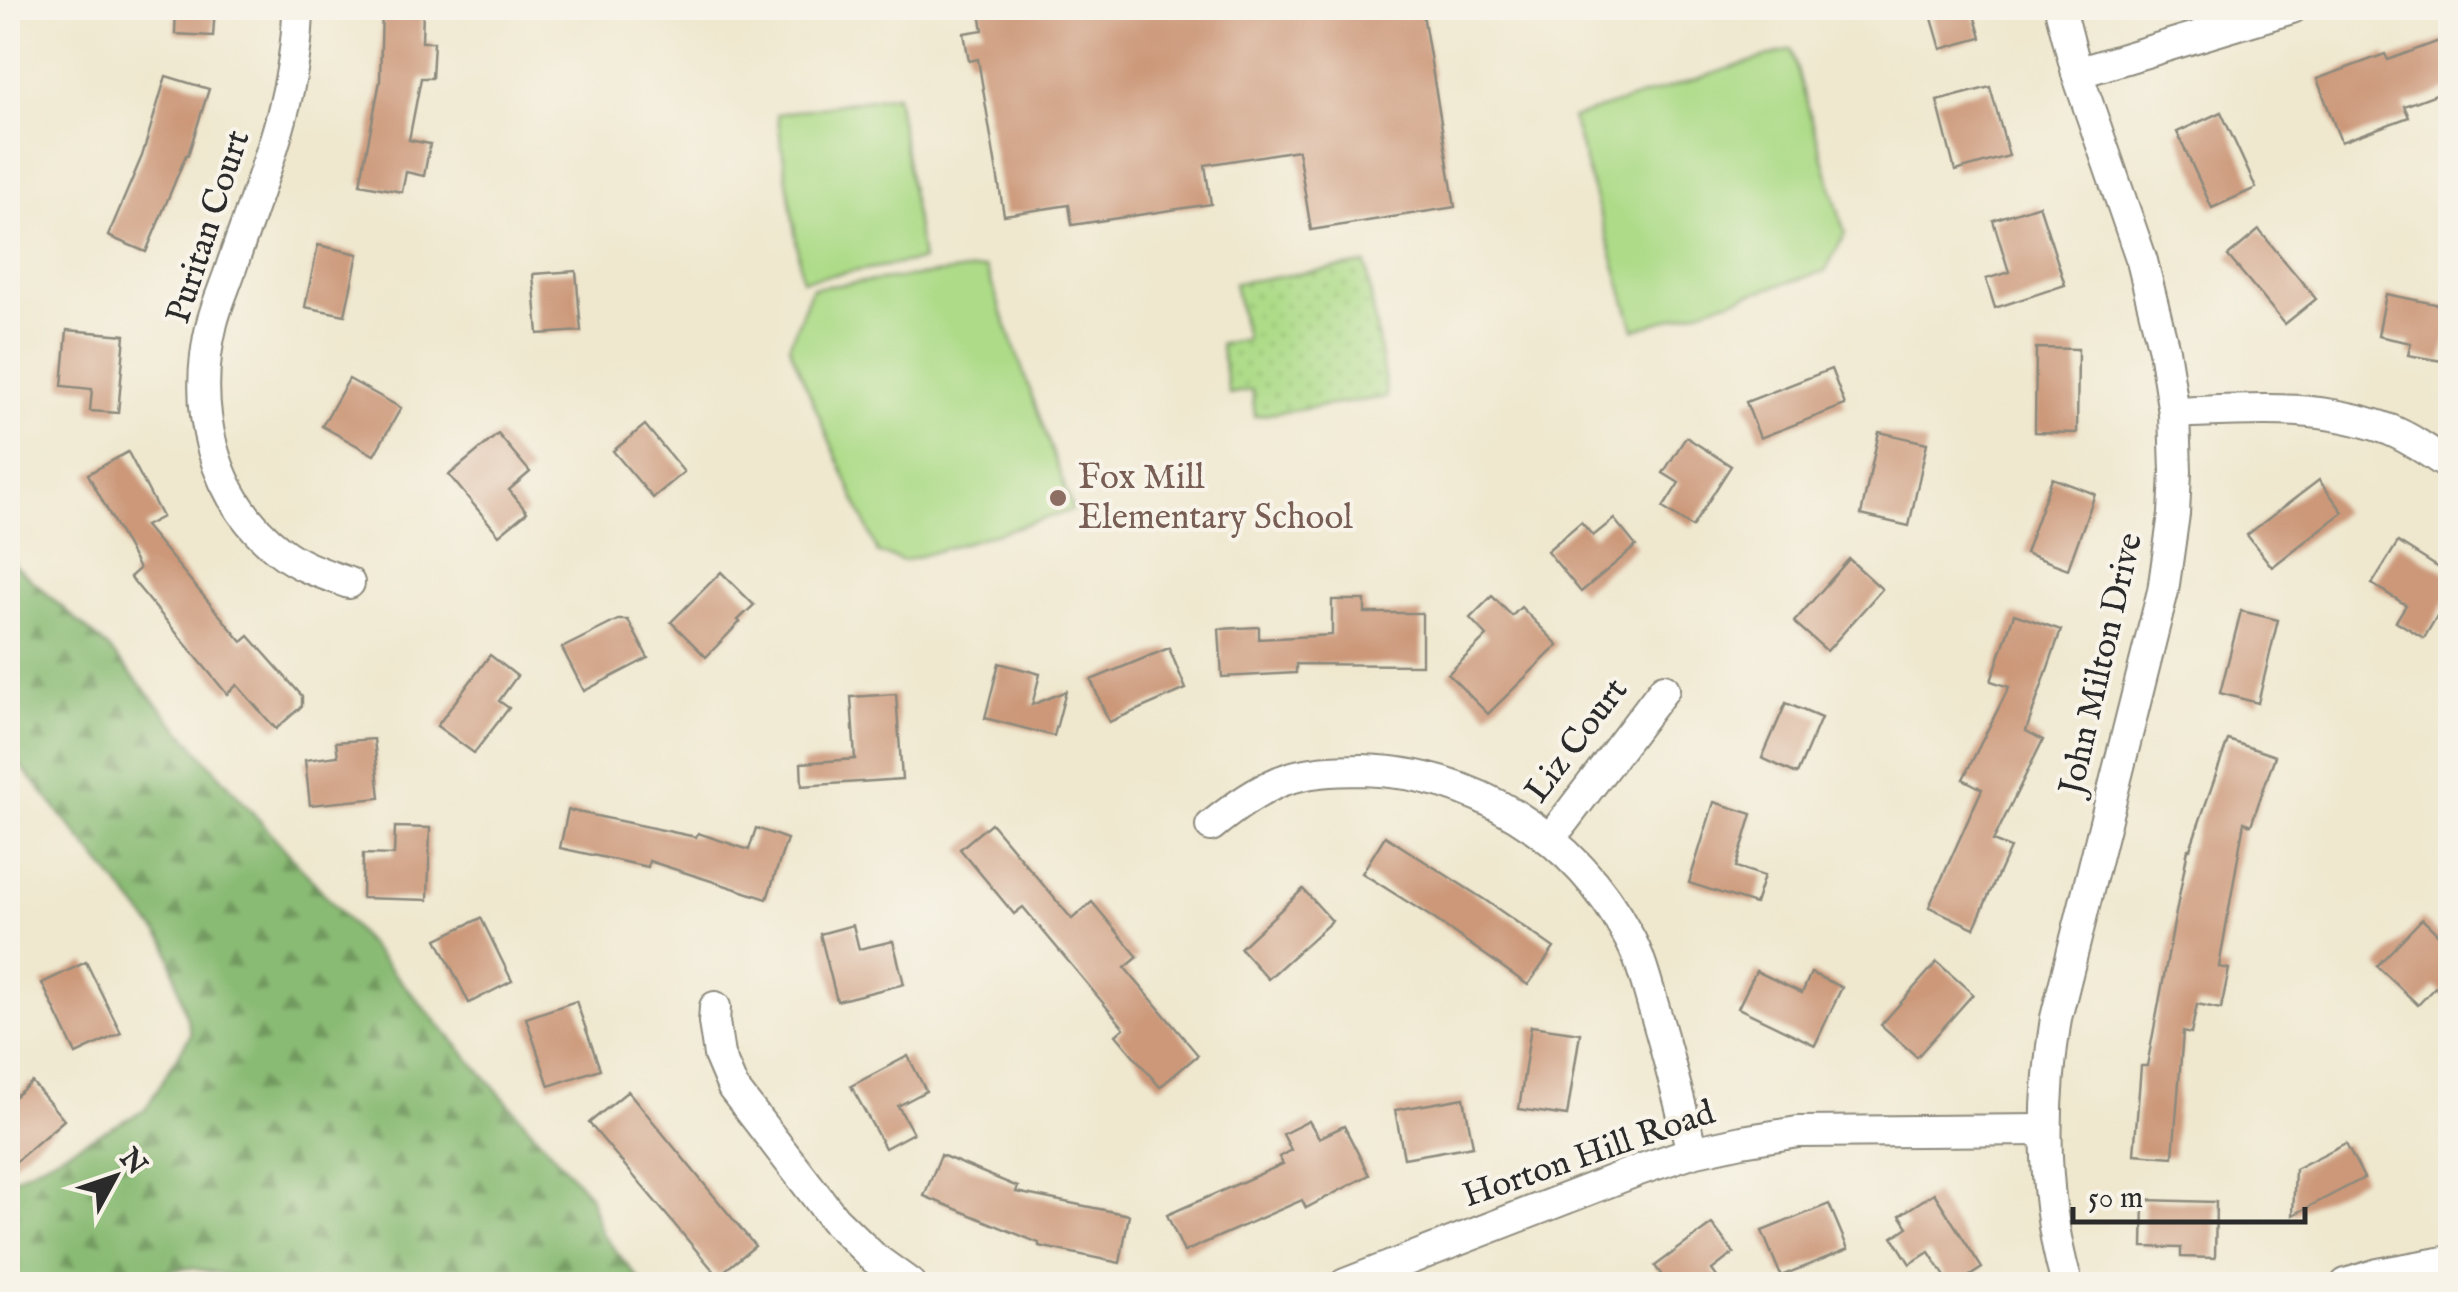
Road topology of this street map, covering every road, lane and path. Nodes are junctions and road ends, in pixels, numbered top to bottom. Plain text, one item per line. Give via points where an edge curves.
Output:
1 (298, 8) edge
2 (2060, 8) edge
3 (2292, 8) edge
4 (2077, 73) junction
5 (2174, 413) junction
6 (2450, 466) edge
7 (348, 583) dead end
8 (1664, 689) dead end
9 (1211, 826) dead end
10 (1550, 838) junction
11 (715, 1008) dead end
12 (2045, 1130) junction
13 (1692, 1152) junction
14 (2450, 1261) edge
15 (910, 1284) edge
16 (1345, 1284) edge
17 (2068, 1284) edge
18 (2346, 1284) edge

1 - 7 street, Puritan Court via 294,67 280,124 212,324 207,430 218,469 254,527 311,570
2 - 4 street, John Milton Drive
3 - 4 street
4 - 5 street, John Milton Drive via 2142,261
5 - 6 street via 2285,408 2348,417 2392,431
5 - 12 street, John Milton Drive via 2174,514 2163,591 2056,1018
8 - 10 street, Liz Court
9 - 10 street via 1282,780 1338,770 1388,771 1476,794
10 - 13 street via 1629,936
11 - 15 street via 719,1055 733,1088 834,1218
12 - 13 street, Horton Hill Road via 1798,1132
12 - 17 street, John Milton Drive via 2051,1205
13 - 16 street, Horton Hill Road
14 - 18 street

